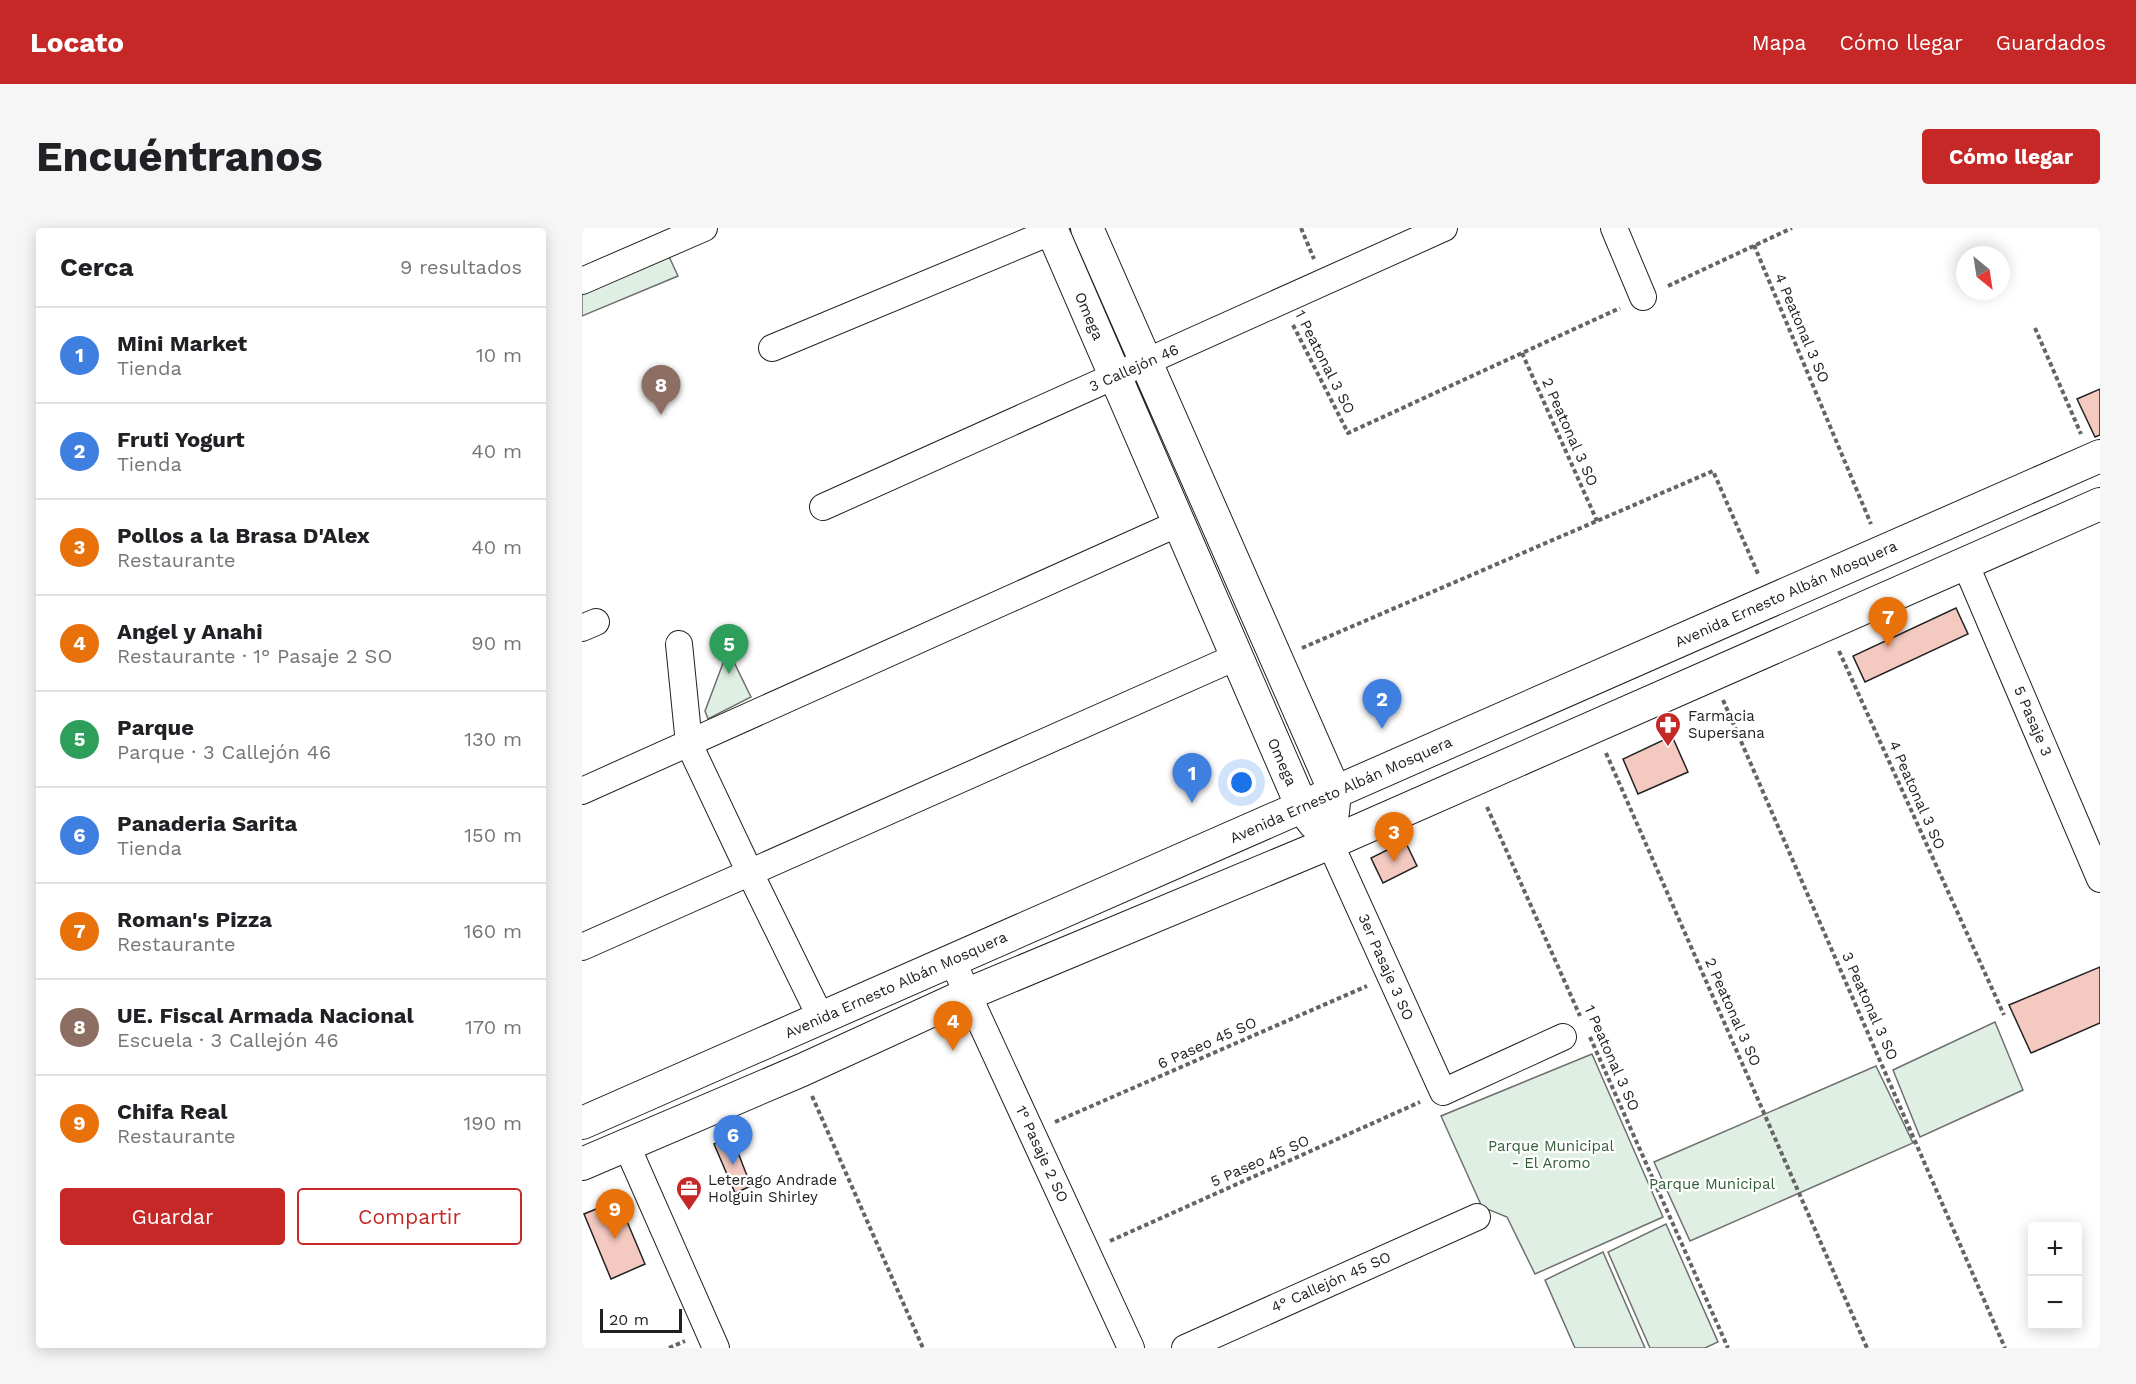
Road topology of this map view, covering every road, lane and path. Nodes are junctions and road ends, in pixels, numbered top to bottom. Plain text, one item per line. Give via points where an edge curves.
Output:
1 (704, 228) edge
2 (1086, 228) edge
3 (1444, 228) edge
4 (1614, 228) edge
5 (1792, 228) edge
6 (1052, 230) edge
7 (1754, 245) junction
8 (582, 281) edge
9 (1643, 297) junction
10 (1281, 301) junction
11 (2035, 328) dead end
12 (772, 348) dead end
13 (1522, 353) junction
14 (1146, 362) junction
15 (1115, 376) junction
16 (2096, 458) edge
17 (2100, 504) edge
18 (823, 507) dead end
19 (1597, 521) junction
20 (1179, 523) junction
21 (1883, 552) junction
22 (1965, 563) junction
23 (1770, 601) junction
24 (1827, 624) junction
25 (679, 644) dead end
26 (1236, 657) junction
27 (1277, 659) junction
28 (1712, 674) junction
29 (1594, 726) junction
30 (689, 744) junction
31 (1475, 778) junction
32 (582, 791) edge
33 (1335, 792) junction
34 (1302, 807) junction
35 (1330, 843) junction
36 (750, 873) junction
37 (2100, 879) edge
38 (582, 947) edge
39 (952, 960) junction
40 (1390, 976) junction
41 (968, 994) junction
42 (2004, 1015) dead end
43 (821, 1018) junction
44 (1582, 1019) dead end
45 (1575, 1034) joint
46 (802, 1070) junction
47 (1443, 1092) junction
48 (582, 1123) edge
49 (1032, 1132) junction
50 (626, 1144) junction
51 (582, 1164) edge
52 (1477, 1216) dead end
53 (1087, 1251) junction
54 (692, 1338) dead end
55 (669, 1348) edge
56 (716, 1348) edge
57 (923, 1348) edge
58 (1131, 1348) edge
59 (1185, 1348) edge
60 (1728, 1348) edge
61 (1867, 1348) edge
62 (2005, 1348) edge

1 - 8 street
2 - 14 street
3 - 10 street, 3 Callejón 46
4 - 9 street
5 - 7 path
6 - 12 street
6 - 15 street, Omega
7 - 9 path
7 - 21 path, 4 Peatonal 3 SO
9 - 13 path
10 - 13 path, 1 Peatonal 3 SO via 1348,433
10 - 14 street, 3 Callejón 46
11 - 16 path
13 - 19 path, 2 Peatonal 3 SO
14 - 15 street, 3 Callejón 46
14 - 27 street
15 - 18 street, 3 Callejón 46
15 - 20 street, Omega
16 - 21 street, Avenida Ernesto Albán Mosquera
17 - 22 street
19 - 23 path via 1713,471
19 - 27 path
20 - 26 street, Omega
20 - 30 street
21 - 23 street, Avenida Ernesto Albán Mosquera
22 - 24 street
22 - 37 street, 5 Pasaje 3
23 - 33 street, Avenida Ernesto Albán Mosquera
24 - 28 street
24 - 42 path, 4 Peatonal 3 SO
25 - 30 street
26 - 34 street, Omega
26 - 36 street
27 - 33 street
28 - 29 street
28 - 62 path, 3 Peatonal 3 SO
29 - 31 street
29 - 61 path, 2 Peatonal 3 SO
30 - 32 street
30 - 36 street
31 - 35 street
31 - 44 path, 1 Peatonal 3 SO
33 - 34 street, Avenida Ernesto Albán Mosquera
33 - 35 street
34 - 35 street, Omega
34 - 39 street, Avenida Ernesto Albán Mosquera
35 - 40 street, 3er Pasaje 3 SO
35 - 41 street
36 - 38 street
36 - 43 street
39 - 41 street, 1° Pasaje 2 SO
39 - 43 street, Avenida Ernesto Albán Mosquera
40 - 47 street, 3er Pasaje 3 SO
40 - 49 path, 6 Paseo 45 SO
41 - 46 street
41 - 49 street, 1° Pasaje 2 SO
43 - 48 street, Avenida Ernesto Albán Mosquera
45 - 47 street
45 - 60 path, 1 Peatonal 3 SO
46 - 50 street
46 - 57 path
47 - 53 path, 5 Paseo 45 SO
49 - 53 street, 1° Pasaje 2 SO
50 - 51 street
50 - 56 street
52 - 59 street, 4° Callejón 45 SO
53 - 58 street, 1° Pasaje 2 SO
54 - 55 path

